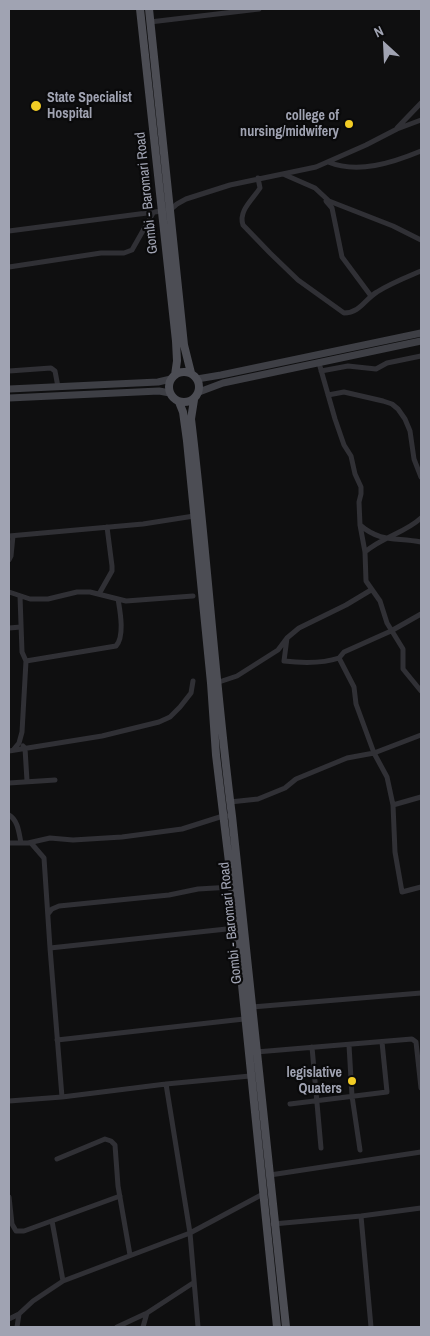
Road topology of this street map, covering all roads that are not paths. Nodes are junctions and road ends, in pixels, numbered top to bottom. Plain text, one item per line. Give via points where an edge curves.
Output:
1 (140, 9) edge
2 (148, 9) edge
3 (260, 9) edge
4 (150, 22) junction
5 (421, 103) edge
6 (421, 120) edge
7 (397, 129) junction
8 (421, 151) edge
9 (328, 162) junction
10 (281, 173) junction
11 (258, 178) junction
12 (322, 195) junction
13 (170, 210) junction
14 (153, 212) junction
15 (162, 212) junction
16 (9, 231) edge
17 (421, 240) edge
18 (9, 267) edge
19 (421, 271) edge
20 (371, 296) junction
21 (421, 333) edge
22 (421, 341) edge
23 (421, 356) edge
24 (319, 363) junction
25 (321, 371) junction
26 (9, 372) edge
27 (194, 376) junction
28 (173, 377) junction
29 (58, 387) junction
30 (9, 389) edge
31 (199, 392) junction
32 (170, 393) junction
33 (328, 395) junction
34 (9, 398) edge
35 (194, 400) junction
36 (179, 402) junction
37 (421, 476) edge
38 (198, 516) junction
39 (421, 518) edge
40 (360, 525) junction
41 (412, 526) junction
42 (421, 526) edge
43 (107, 527) junction
44 (11, 536) edge
45 (384, 538) junction
46 (421, 542) edge
47 (365, 552) junction
48 (9, 560) edge
49 (10, 590) edge
50 (371, 590) junction
51 (99, 594) junction
52 (20, 596) junction
53 (193, 596) dead end
54 (118, 599) junction
55 (421, 614) edge
56 (21, 626) junction
57 (9, 628) edge
58 (391, 631) junction
59 (287, 638) junction
60 (339, 658) junction
61 (26, 661) junction
62 (193, 681) dead end
63 (219, 682) junction
64 (421, 691) edge
65 (421, 735) edge
66 (19, 743) junction
67 (25, 748) junction
68 (11, 750) edge
69 (374, 753) junction
70 (55, 780) dead end
71 (27, 781) junction
72 (9, 783) edge
73 (421, 797) edge
74 (230, 802) junction
75 (393, 805) junction
76 (9, 815) edge
77 (223, 816) junction
78 (232, 816) junction
79 (9, 843) edge
80 (21, 843) junction
81 (31, 843) junction
82 (232, 887) junction
83 (421, 887) edge
84 (48, 915) junction
85 (236, 928) junction
86 (50, 948) junction
87 (421, 992) edge
88 (252, 1007) junction
89 (244, 1019) junction
90 (57, 1040) junction
91 (382, 1042) junction
92 (349, 1044) junction
93 (312, 1047) junction
94 (256, 1052) junction
95 (250, 1076) junction
96 (166, 1084) junction
97 (421, 1088) edge
98 (352, 1096) junction
99 (62, 1098) junction
100 (9, 1101) edge
101 (316, 1101) junction
102 (290, 1104) dead end
103 (254, 1118) junction
104 (263, 1118) junction
105 (321, 1148) dead end
106 (360, 1150) dead end
107 (421, 1152) edge
108 (57, 1160) dead end
109 (270, 1176) junction
110 (263, 1194) junction
111 (120, 1196) junction
112 (9, 1198) edge
113 (421, 1208) edge
114 (360, 1216) junction
115 (52, 1221) junction
116 (275, 1224) junction
117 (266, 1225) junction
118 (190, 1233) junction
119 (130, 1254) junction
120 (63, 1281) junction
121 (193, 1283) junction
122 (147, 1313) junction
123 (19, 1314) junction
124 (9, 1318) edge
125 (17, 1327) edge
126 (117, 1327) edge
127 (143, 1327) edge
128 (198, 1327) edge
129 (276, 1327) edge
130 (286, 1327) edge
131 (371, 1327) edge

1 - 15 main road, Gombi - Baromari Road
2 - 4 main road, Gombi - Baromari Road
3 - 4 street
4 - 13 main road, Gombi - Baromari Road
5 - 7 street
6 - 7 street
7 - 9 street
8 - 9 street via 373,166 340,167
9 - 10 street
10 - 11 street
10 - 12 street via 315,188
11 - 13 street via 186,199
11 - 20 street via 260,188 243,213 242,221 270,253 306,287 344,314 359,308
12 - 17 street via 329,201
12 - 20 street via 332,208 342,256
13 - 15 street
13 - 27 main road, Gombi - Baromari Road via 184,345
14 - 15 street
14 - 16 street
14 - 18 street via 132,250
15 - 28 main road, Gombi - Baromari Road via 177,353
19 - 20 street
21 - 27 main road via 221,375
22 - 24 main road
23 - 25 street via 370,370 348,366
24 - 25 street
24 - 31 main road via 223,383
25 - 33 street
26 - 29 street via 51,368
27 - 28 main road via 184,372
27 - 31 main road via 199,383
28 - 29 main road via 158,382
28 - 32 main road via 169,384
29 - 30 main road
31 - 35 main road
32 - 34 main road
32 - 36 main road
33 - 37 street via 344,392 383,401 398,409 410,431 414,459
33 - 40 street via 361,487
35 - 36 main road
35 - 38 main road via 191,419
36 - 38 main road
38 - 43 street
38 - 63 main road, Gombi - Baromari Road
38 - 77 main road, Gombi - Baromari Road
39 - 41 street
40 - 45 street via 374,536
40 - 47 street
41 - 42 street
41 - 45 street
43 - 44 street
43 - 51 street via 112,571
44 - 48 street
45 - 46 street
45 - 47 street
47 - 50 street via 366,581
49 - 52 street
50 - 58 street via 380,601
50 - 59 street via 299,628
51 - 52 street via 77,592 48,599
51 - 54 street
52 - 56 street
53 - 54 street via 138,601
54 - 61 street via 121,629 120,642 116,646
55 - 58 street
56 - 57 street
56 - 61 street via 22,652
58 - 60 street via 344,652
58 - 64 street via 403,649 403,670
59 - 60 street via 284,661 316,663
59 - 63 street via 278,650 243,673
60 - 69 street via 354,687 356,704
61 - 66 street
62 - 67 street via 191,692 180,707 170,718 160,722 102,736
63 - 74 main road, Gombi - Baromari Road
65 - 69 street
66 - 67 street
66 - 68 street
67 - 68 street
67 - 71 street
69 - 74 street via 347,758 258,799
69 - 75 street via 387,777
70 - 71 street
71 - 72 street
73 - 75 street
74 - 78 main road, Gombi - Baromari Road
75 - 83 street via 395,852 402,892
76 - 80 street via 18,826
77 - 78 street
77 - 81 street via 182,829 122,837 50,838
77 - 82 main road, Gombi - Baromari Road
78 - 88 main road, Gombi - Baromari Road
79 - 80 street
80 - 81 street
81 - 84 street via 44,858
82 - 84 street via 59,906
82 - 85 main road, Gombi - Baromari Road
84 - 86 street
85 - 86 street
85 - 89 main road, Gombi - Baromari Road
86 - 90 street
87 - 88 street
88 - 94 main road, Gombi - Baromari Road
89 - 90 street
89 - 95 main road, Gombi - Baromari Road
90 - 99 street
91 - 92 street
91 - 97 street via 416,1042
91 - 98 street via 387,1092
92 - 93 street
92 - 98 street
93 - 94 street
93 - 101 street
94 - 104 main road, Gombi - Baromari Road
95 - 96 street
95 - 103 main road, Gombi - Baromari Road
96 - 99 street
96 - 118 street
98 - 101 street
98 - 106 street
99 - 100 street
101 - 102 street
101 - 105 street
103 - 104 main road
103 - 110 main road, Gombi - Baromari Road
104 - 109 main road, Gombi - Baromari Road
107 - 109 street
108 - 111 street via 105,1139 111,1140 115,1145
109 - 116 main road, Gombi - Baromari Road
110 - 117 main road, Gombi - Baromari Road
110 - 118 street
111 - 115 street
111 - 119 street
112 - 115 street via 12,1224 16,1230 24,1231
113 - 114 street
114 - 116 street
114 - 131 street
115 - 120 street
116 - 117 street
116 - 130 main road, Gombi - Baromari Road
117 - 129 main road, Gombi - Baromari Road
118 - 119 street
118 - 121 street
119 - 120 street
120 - 123 street
121 - 122 street
121 - 128 street
122 - 126 street
122 - 127 street
123 - 124 street
123 - 125 street

